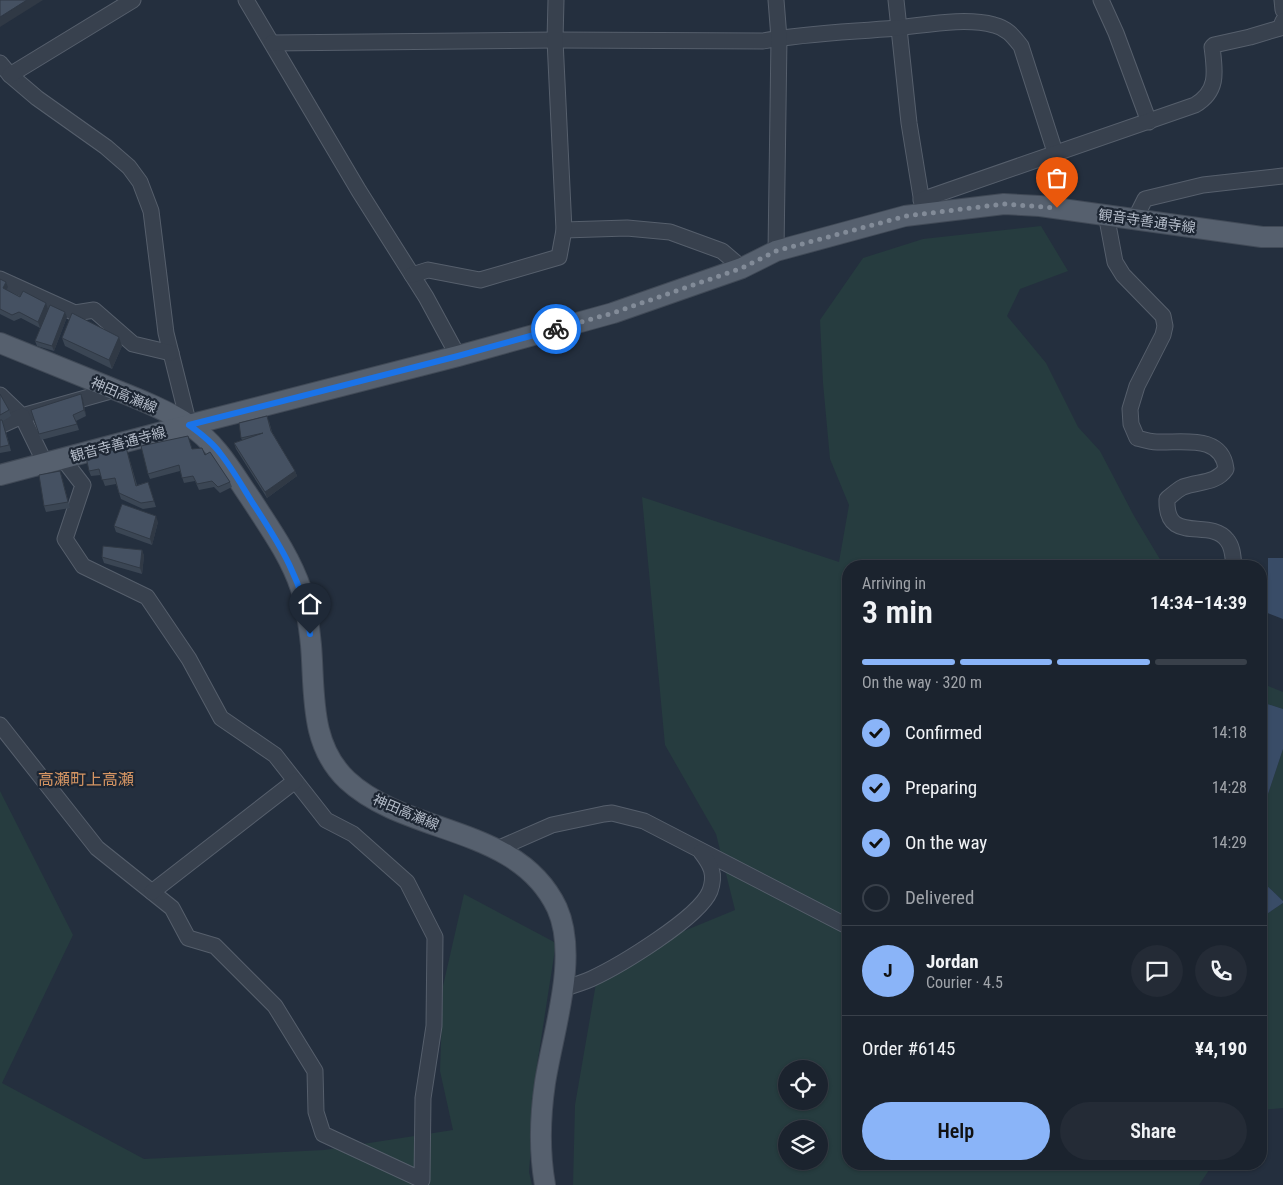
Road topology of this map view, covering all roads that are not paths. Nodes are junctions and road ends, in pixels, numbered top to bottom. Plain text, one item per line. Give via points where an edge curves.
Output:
1 (133, 0) edge
2 (246, 0) edge
3 (556, 0) edge
4 (776, 0) edge
5 (896, 0) edge
6 (1101, 0) edge
7 (1282, 0) edge
8 (1283, 10) edge
9 (1283, 22) edge
10 (898, 28) junction
11 (779, 38) junction
12 (555, 40) junction
13 (272, 43) junction
14 (5, 69) edge
15 (1149, 122) junction
16 (1055, 152) junction
17 (1283, 176) edge
18 (922, 207) junction
19 (1106, 214) junction
20 (1135, 218) junction
21 (564, 230) junction
22 (1283, 237) edge
23 (776, 251) junction
24 (742, 268) junction
25 (412, 275) junction
26 (0, 279) edge
27 (0, 343) edge
28 (171, 353) junction
29 (458, 356) junction
30 (114, 390) junction
31 (0, 395) edge
32 (22, 416) junction
33 (189, 425) junction
34 (0, 426) edge
35 (54, 461) junction
36 (0, 475) edge
37 (1233, 560) edge
38 (0, 725) edge
39 (295, 780) junction
40 (497, 849) junction
41 (700, 851) junction
42 (152, 892) junction
43 (842, 923) edge
44 (562, 989) junction
45 (545, 1185) edge

1 - 14 street
2 - 13 street
3 - 12 street
4 - 11 street
5 - 10 street
6 - 15 street
7 - 8 street
9 - 15 street via 1280,28 1250,38 1214,45 1216,74 1204,100
10 - 11 street
10 - 16 street via 982,22 1010,32 1020,46
10 - 18 street
11 - 12 street via 763,41
11 - 23 street
12 - 13 street
12 - 21 street
13 - 25 street
14 - 28 street via 36,98 106,147 140,182 152,211
15 - 16 street
16 - 18 street
17 - 20 street via 1203,185 1145,199
18 - 19 main road, 観音寺善通寺線 via 1004,204
18 - 23 main road, 観音寺善通寺線 via 906,216
19 - 20 main road, 観音寺善通寺線
19 - 37 street via 1115,262 1123,275 1163,316 1165,326 1137,386 1130,409 1131,424 1137,438 1212,445 1220,452 1226,469 1221,477 1182,487 1167,499 1167,513 1172,522 1186,528 1218,532 1231,546
20 - 22 main road, 観音寺善通寺線 via 1262,237
21 - 24 street via 627,228 670,232 722,251
21 - 25 street via 559,257 480,280 428,270
23 - 24 main road, 観音寺善通寺線
24 - 29 main road, 観音寺善通寺線 via 613,313
25 - 29 street
26 - 28 street via 75,313 94,310 133,344
27 - 30 main road, 神田高瀬線
28 - 33 street
29 - 33 main road, 観音寺善通寺線
30 - 32 street
30 - 33 main road, 神田高瀬線
31 - 32 street
32 - 34 street
32 - 35 street
33 - 35 main road, 観音寺善通寺線
33 - 40 main road, 神田高瀬線 via 220,452 274,535 300,588 308,620 313,703 318,731 330,759 346,779 368,796
35 - 36 main road, 観音寺善通寺線
35 - 39 street via 83,485 65,539 83,566 147,597 189,659 221,718 275,755
38 - 42 street via 97,848
39 - 42 street
39 - 42 street via 326,820 353,834 407,882 435,937 434,1026 423,1098 422,1180 323,1134 316,1112 314,1071 275,1006 215,946 188,938 172,908
40 - 41 street via 552,825 612,813 644,821
40 - 44 main road, 神田高瀬線 via 527,868 545,888 557,909 564,937 566,970
41 - 43 street
41 - 44 street via 710,864 712,880 703,902 642,951 591,979
44 - 45 main road, 神田高瀬線 via 542,1109 540,1139

